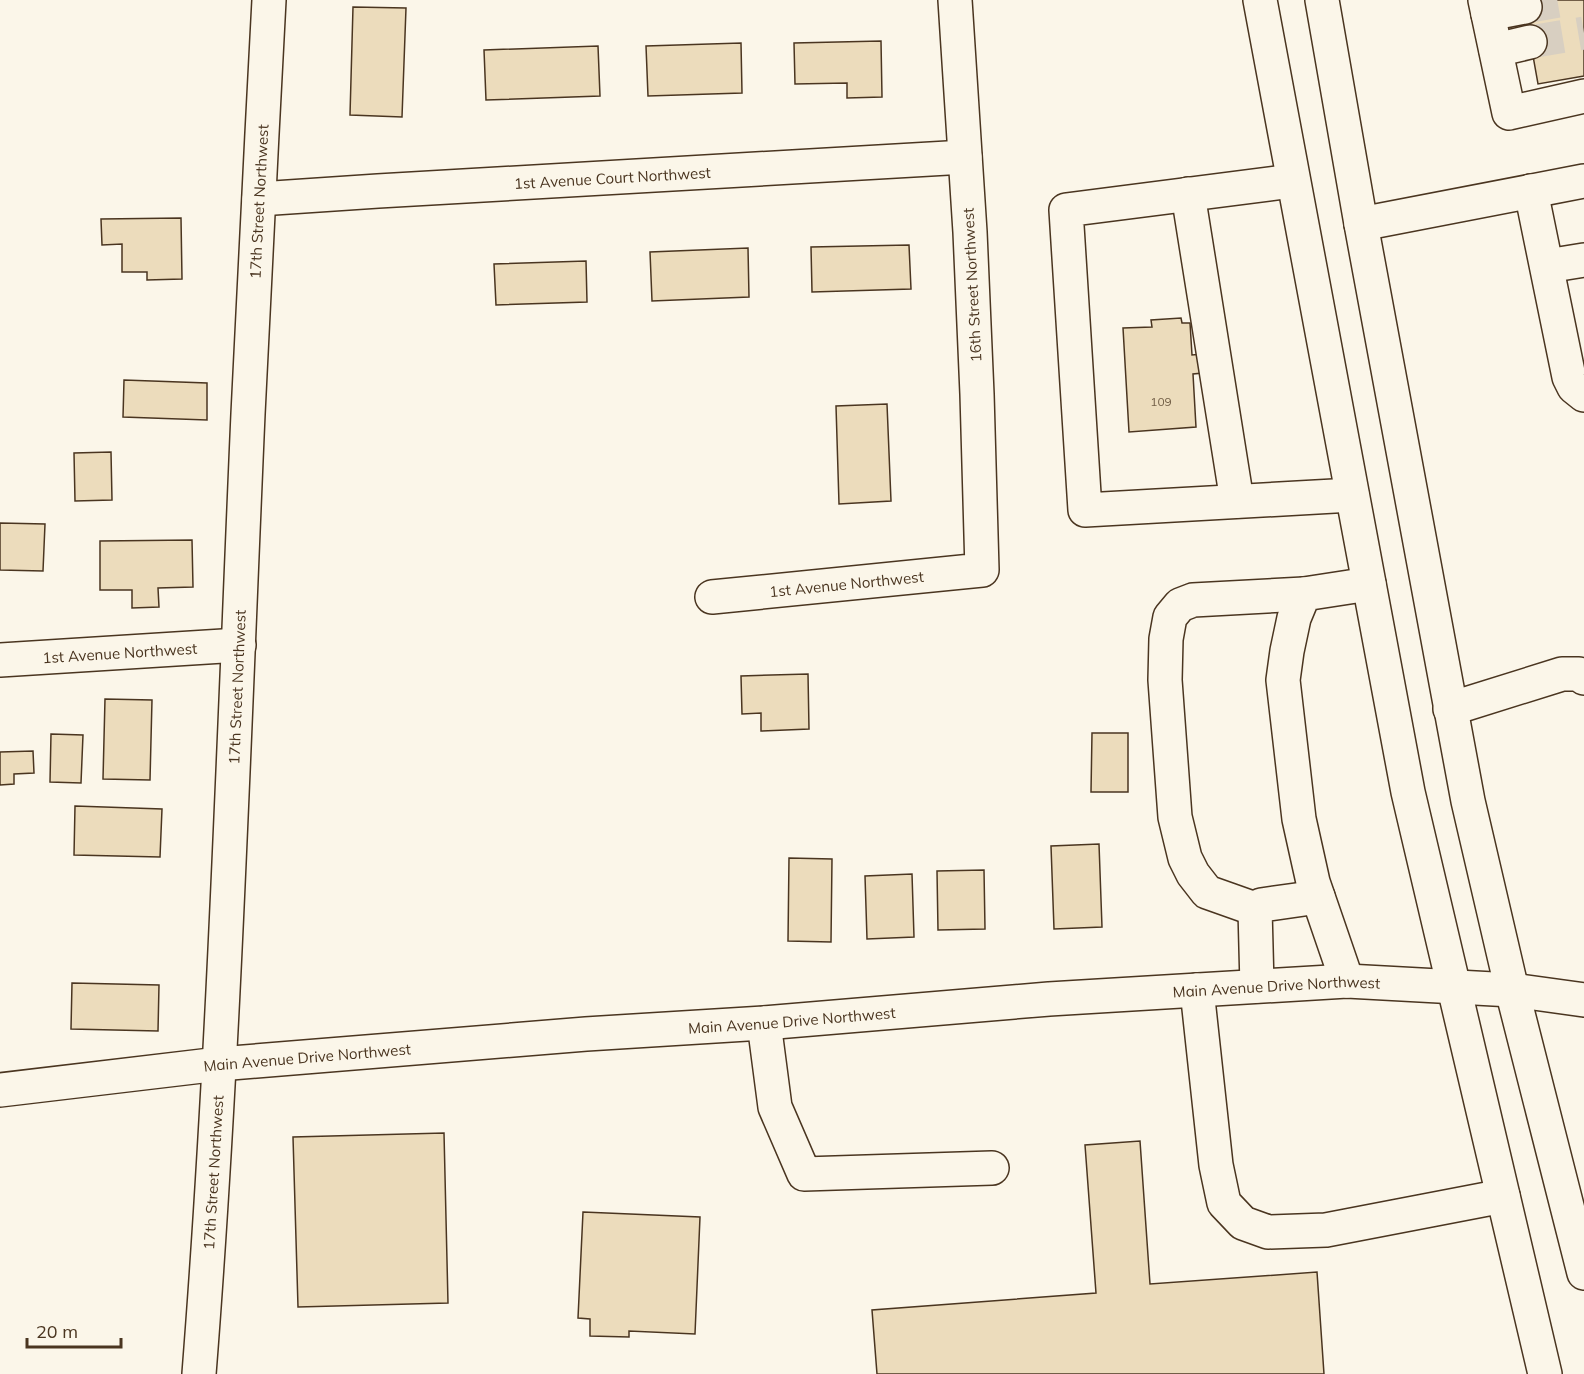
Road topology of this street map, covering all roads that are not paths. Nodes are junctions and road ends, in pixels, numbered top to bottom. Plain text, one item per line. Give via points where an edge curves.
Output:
1 (269, 0) edge
2 (956, 0) edge
3 (1260, 0) edge
4 (1322, 0) edge
5 (1486, 7) edge
6 (1524, 7) tunnel mouth
7 (1530, 42) tunnel mouth
8 (1496, 50) junction
9 (1584, 96) edge
10 (965, 157) junction
11 (1292, 181) junction
12 (1584, 181) edge
13 (1531, 191) junction
14 (1188, 194) junction
15 (260, 199) junction
16 (1361, 224) junction
17 (1584, 260) edge
18 (1549, 277) junction
19 (1584, 280) edge
20 (1584, 395) edge
21 (1352, 495) junction
22 (1237, 501) junction
23 (982, 570) joint
24 (1369, 584) junction
25 (1304, 594) junction
26 (712, 597) dead end
27 (239, 645) junction
28 (0, 660) edge
29 (1584, 678) edge
30 (1450, 709) junction
31 (1318, 897) junction
32 (1255, 909) junction
33 (1347, 981) junction
34 (1257, 986) junction
35 (1452, 986) junction
36 (1197, 990) junction
37 (1512, 990) junction
38 (1584, 1000) edge
39 (764, 1023) junction
40 (219, 1064) junction
41 (0, 1090) edge
42 (992, 1168) dead end
43 (1503, 1196) junction
44 (1584, 1274) edge
45 (199, 1374) edge
46 (1545, 1374) edge

1 - 15 main road, 17th Street Northwest
2 - 10 main road, 16th Street Northwest
3 - 11 main road
4 - 16 main road
5 - 6 main road
5 - 8 main road
7 - 8 main road
8 - 9 main road via 1509,113
10 - 15 main road, 1st Avenue Court Northwest
10 - 23 main road, 16th Street Northwest via 978,394
11 - 14 main road
11 - 21 main road
12 - 13 main road
13 - 16 main road
13 - 18 main road
14 - 22 main road
14 - 22 main road via 1066,210 1085,510
15 - 27 main road, 17th Street Northwest
16 - 30 main road
17 - 18 main road
18 - 19 main road
18 - 20 main road via 1569,377
21 - 22 main road
21 - 24 main road
23 - 26 main road, 1st Avenue Northwest
24 - 25 main road
24 - 35 main road via 1408,792
25 - 31 main road via 1294,618 1283,680 1299,819
25 - 32 main road via 1193,600 1180,605 1170,617 1166,639 1165,680 1175,817 1185,858 1207,892
27 - 28 main road, 1st Avenue Northwest
27 - 40 main road, 17th Street Northwest
29 - 30 main road via 1579,674 1562,674
30 - 37 main road via 1467,801
31 - 32 main road
31 - 33 main road
32 - 34 main road
33 - 34 main road, Main Avenue Drive Northwest
33 - 35 main road, Main Avenue Drive Northwest
34 - 36 main road, Main Avenue Drive Northwest
35 - 37 main road, Main Avenue Drive Northwest
35 - 43 main road
36 - 39 main road, Main Avenue Drive Northwest
36 - 43 main road via 1216,1165 1224,1203 1243,1223 1268,1232 1326,1230
37 - 38 main road, Main Avenue Drive Northwest
37 - 44 main road
39 - 40 main road, Main Avenue Drive Northwest
39 - 42 main road via 775,1107 804,1174
40 - 41 main road, Main Avenue Drive Northwest
40 - 45 main road, 17th Street Northwest
43 - 46 main road

